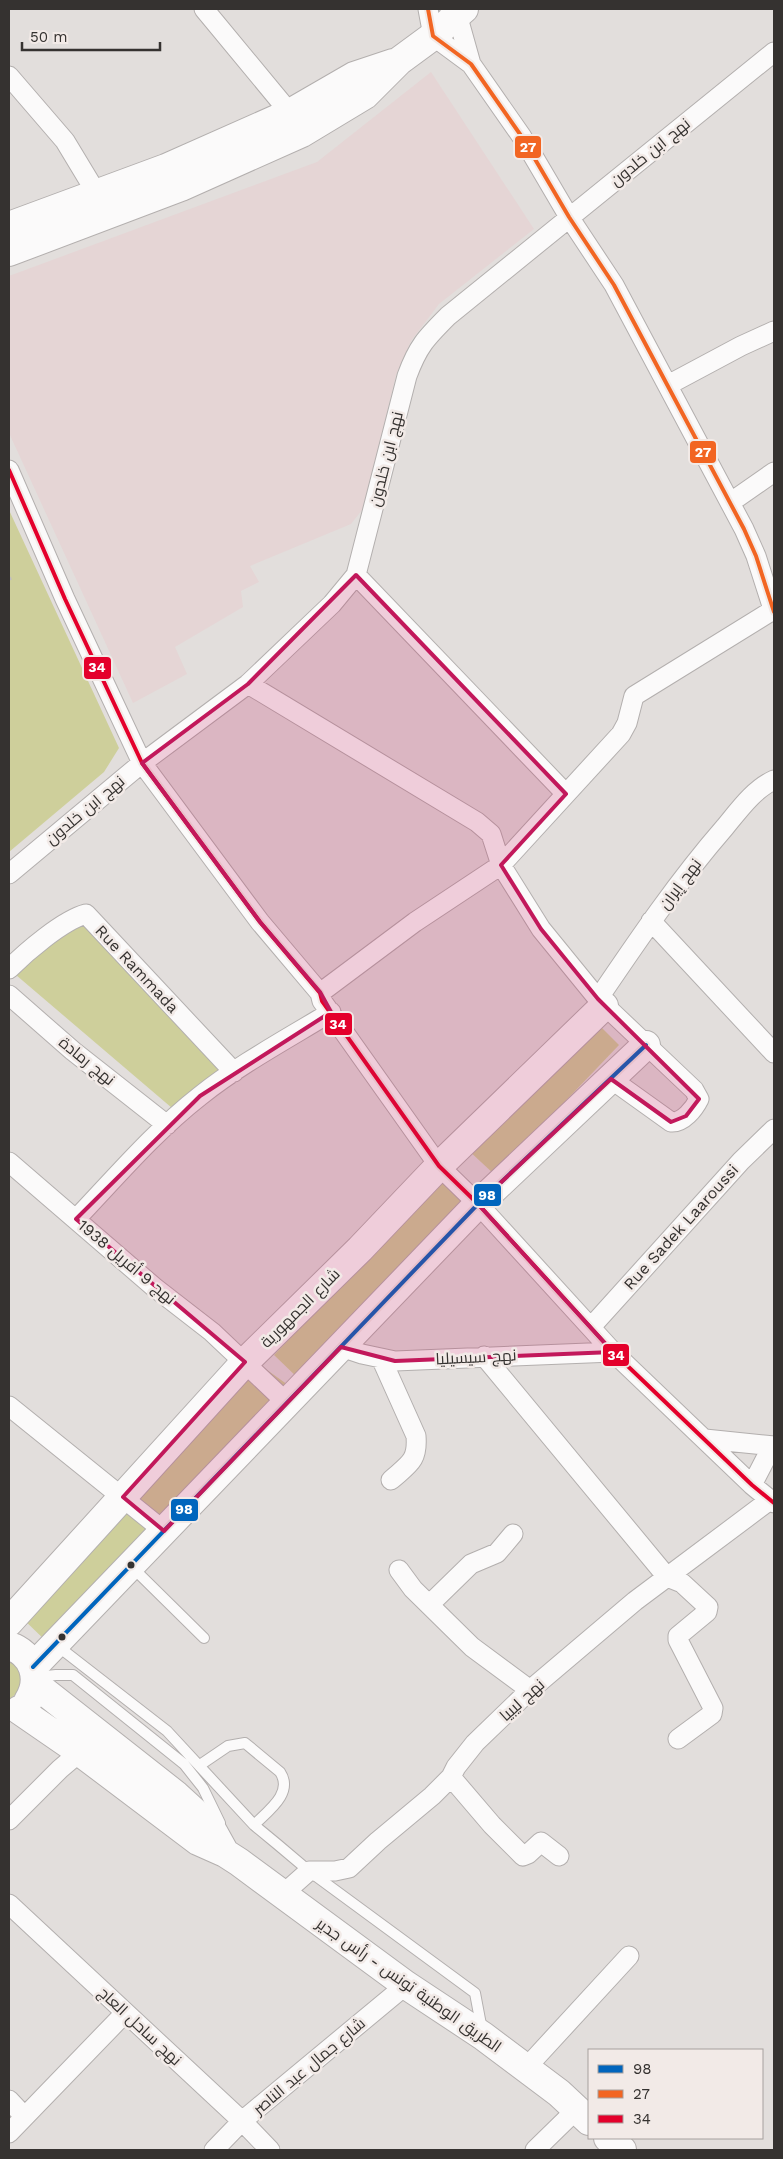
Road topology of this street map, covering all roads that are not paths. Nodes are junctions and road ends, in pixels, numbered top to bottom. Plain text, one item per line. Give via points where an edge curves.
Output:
1 (204, 9) edge
2 (428, 9) edge
3 (457, 10) edge
4 (433, 36) junction
5 (774, 52) edge
6 (399, 61) junction
7 (470, 64) junction
8 (9, 76) edge
9 (290, 113) junction
10 (96, 194) junction
11 (569, 217) junction
12 (9, 226) edge
13 (9, 252) edge
14 (774, 331) edge
15 (668, 385) junction
16 (9, 470) edge
17 (774, 472) edge
18 (731, 502) junction
19 (356, 575) junction
20 (774, 611) edge
21 (248, 684) junction
22 (142, 763) junction
23 (774, 780) edge
24 (566, 794) junction
25 (500, 865) junction
26 (9, 874) edge
27 (651, 921) junction
28 (9, 969) edge
29 (320, 993) junction
30 (9, 995) edge
31 (601, 1002) junction
32 (331, 1012) junction
33 (646, 1045) junction
34 (774, 1053) edge
35 (234, 1072) junction
36 (611, 1079) junction
37 (166, 1125) junction
38 (774, 1129) edge
39 (9, 1162) edge
40 (439, 1166) junction
41 (478, 1204) junction
42 (76, 1219) junction
43 (591, 1327) junction
44 (341, 1347) junction
45 (613, 1352) junction
46 (484, 1356) junction
47 (381, 1358) junction
48 (245, 1362) junction
49 (287, 1403) junction
50 (9, 1406) edge
51 (705, 1439) junction
52 (772, 1446) edge
53 (391, 1480) dead end
54 (752, 1485) junction
55 (123, 1497) junction
56 (772, 1501) edge
57 (164, 1531) junction
58 (513, 1534) dead end
59 (130, 1566) junction
60 (399, 1570) dead end
61 (667, 1577) junction
62 (430, 1604) junction
63 (9, 1622) edge
64 (204, 1638) dead end
65 (54, 1644) junction
66 (9, 1646) edge
67 (35, 1676) junction
68 (530, 1690) junction
69 (14, 1712) edge
70 (678, 1739) dead end
71 (80, 1752) junction
72 (200, 1766) junction
73 (451, 1777) junction
74 (9, 1820) edge
75 (254, 1825) junction
76 (559, 1856) dead end
77 (232, 1857) junction
78 (309, 1870) junction
79 (282, 1895) junction
80 (9, 1904) edge
81 (629, 1956) dead end
82 (406, 1985) junction
83 (125, 2013) junction
84 (483, 2036) junction
85 (526, 2068) junction
86 (9, 2100) edge
87 (583, 2115) edge
88 (24, 2116) junction
89 (242, 2121) junction
90 (9, 2133) edge
91 (609, 2139) edge
92 (214, 2150) edge
93 (270, 2150) edge
94 (535, 2150) edge
95 (622, 2150) edge

1 - 9 street
2 - 4 street
3 - 4 street
3 - 7 street
4 - 6 street
4 - 7 street
5 - 11 street, نهج ابن خلدون
6 - 9 street via 354,76
6 - 13 street via 365,95 302,133 181,187
7 - 11 street via 522,137
8 - 10 street via 65,141
9 - 10 street via 166,168
10 - 12 street
11 - 15 street via 614,286
11 - 19 street, نهج ابن خلدون via 448,316 419,347 407,376
14 - 15 street
15 - 18 street
16 - 22 street
17 - 18 street
18 - 20 street via 756,556
19 - 21 street, نهج ابن خلدون via 332,604
19 - 24 street
20 - 24 street via 634,696 621,734
21 - 22 street, نهج ابن خلدون
21 - 25 street via 477,822 491,834
22 - 26 street, نهج ابن خلدون
22 - 29 street via 260,922
23 - 27 street, نهج إيران via 745,802
24 - 25 street
25 - 29 street via 415,922
25 - 31 street via 542,929
27 - 31 street, نهج إيران
27 - 34 street
28 - 35 street, Rue Rammada via 46,938 86,914
29 - 32 street
30 - 37 street, نهج رمادة
31 - 33 street
31 - 40 street, شارع الجمهورية
32 - 35 street
32 - 40 street
33 - 36 street
33 - 36 street via 698,1095 691,1112 678,1122 671,1122
35 - 37 street
36 - 41 street
37 - 42 street
38 - 43 street, Rue Sadek Laaroussi via 741,1161
39 - 42 street, نهج 9 أفريل 1938
40 - 41 street
40 - 48 street, شارع الجمهورية
41 - 43 street
41 - 44 street
42 - 48 street, نهج 9 أفريل 1938
43 - 45 street
44 - 47 street, نهج سيسيليا
44 - 49 street
45 - 46 street, نهج سيسيليا
45 - 51 street
46 - 47 street, نهج سيسيليا via 412,1361
46 - 61 street
47 - 53 street via 416,1436 414,1460
48 - 49 street, نهج 9 أفريل 1938
48 - 55 street, شارع الجمهورية
49 - 57 street
50 - 55 street
51 - 52 street
51 - 54 street
52 - 54 street
54 - 56 street
55 - 57 street
55 - 63 street, شارع الجمهورية
56 - 61 street, نهج ليبيا
57 - 59 street
58 - 62 street via 496,1553 471,1564
59 - 64 lane
59 - 65 street
60 - 62 street
61 - 68 street, نهج ليبيا
61 - 70 street via 682,1583 708,1607 707,1612 678,1636 678,1640 713,1708 712,1714
62 - 68 street via 472,1647
65 - 67 street
65 - 72 lane via 167,1731
66 - 67 street, الطريق الوطنية تونس - رأس جدير via 28,1658
67 - 69 street via 27,1703
67 - 77 street, الطريق الوطنية تونس - رأس جدير via 210,1826
68 - 73 street, نهج ليبيا via 475,1743
69 - 71 street, الطريق الوطنية تونس - رأس جدير
71 - 74 street
71 - 77 street, الطريق الوطنية تونس - رأس جدير via 198,1840
72 - 75 lane
72 - 75 lane via 228,1746 244,1744 280,1772 285,1786 280,1798
73 - 76 street via 492,1826 523,1856 541,1842
73 - 78 street, نهج ليبيا via 349,1868
75 - 78 lane
77 - 79 street, الطريق الوطنية تونس - رأس جدير
78 - 79 street
78 - 84 lane via 475,1993
79 - 82 street, الطريق الوطنية تونس - رأس جدير
80 - 83 street, نهج ساحل العاج
81 - 85 street
82 - 84 street, الطريق الوطنية تونس - رأس جدير
82 - 89 street, شارع جمال عبد الناصر
83 - 88 street
83 - 89 street, نهج ساحل العاج
84 - 85 street, الطريق الوطنية تونس - رأس جدير
85 - 87 street, الطريق الوطنية تونس - رأس جدير
86 - 88 street
87 - 94 street
88 - 90 street
89 - 92 street, شارع جمال عبد الناصر
89 - 93 street, نهج ساحل العاج
91 - 95 street

